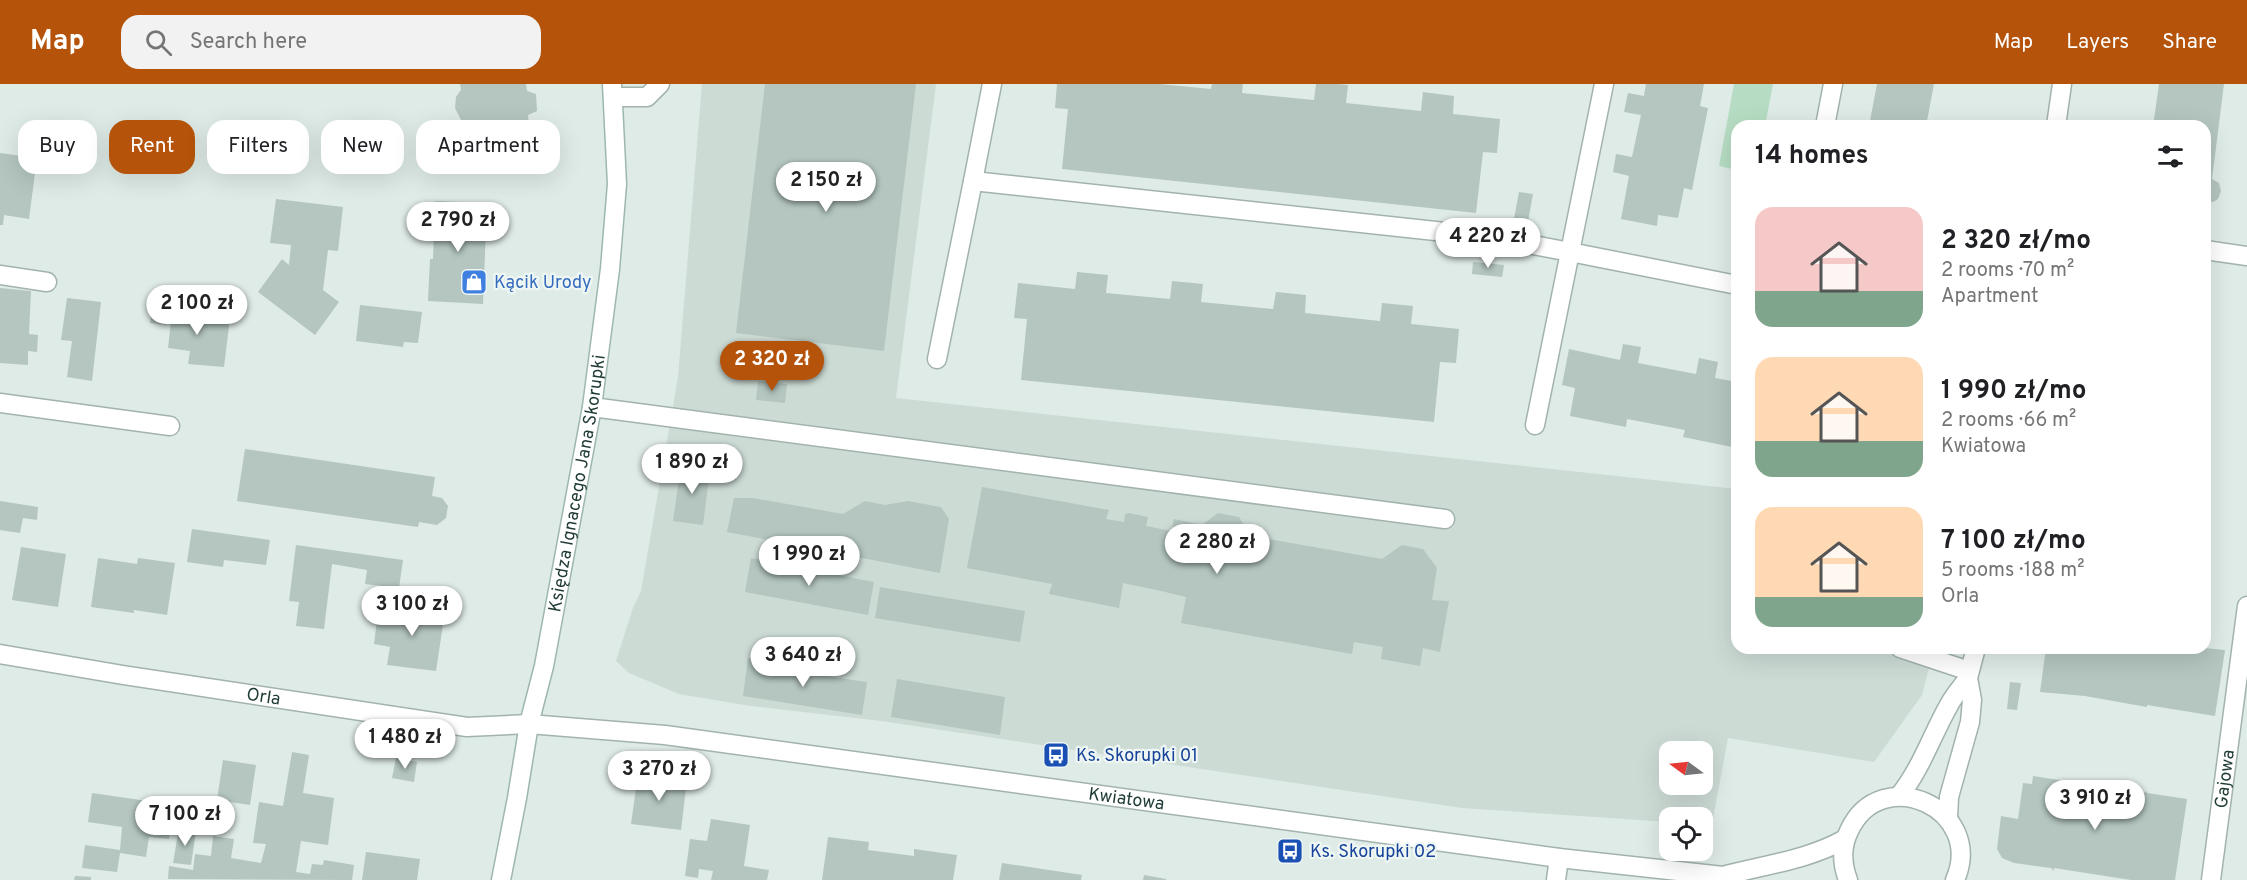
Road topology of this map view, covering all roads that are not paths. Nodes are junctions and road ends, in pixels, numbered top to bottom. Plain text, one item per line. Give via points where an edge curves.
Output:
1 (660, 84) edge
2 (992, 84) edge
3 (1604, 84) edge
4 (1833, 84) edge
5 (2062, 84) edge
6 (613, 91) edge
7 (1826, 120) edge
8 (2057, 120) edge
9 (973, 181) junction
10 (2211, 251) edge
11 (1570, 252) junction
12 (2247, 256) edge
13 (0, 276) edge
14 (47, 282) dead end
15 (1731, 284) edge
16 (937, 359) dead end
17 (0, 403) edge
18 (592, 406) junction
19 (1535, 425) dead end
20 (170, 426) dead end
21 (1445, 519) dead end
22 (2247, 606) edge
23 (0, 654) edge
24 (1915, 654) edge
25 (1974, 654) edge
26 (1969, 675) junction
27 (529, 724) junction
28 (1899, 796) junction
29 (1948, 818) junction
30 (1845, 839) junction
31 (1559, 858) junction
32 (1728, 878) edge
33 (501, 880) edge
34 (1556, 880) edge
35 (1848, 880) edge
36 (1955, 880) edge
37 (2211, 880) edge

1 - 6 street via 647,97
2 - 9 street
3 - 11 street
4 - 7 street
5 - 8 street
6 - 18 street, Księdza Ignacego Jana Skorupki via 617,184
9 - 11 street via 1491,237
9 - 16 street
10 - 12 street
11 - 15 street
11 - 19 street
13 - 14 street
17 - 20 street
18 - 21 street
18 - 27 street, Księdza Ignacego Jana Skorupki via 544,666
22 - 37 street, Gajowa
23 - 27 street, Orla via 467,727
24 - 26 street
25 - 26 street
26 - 28 street
26 - 29 street via 1970,722 1949,797
27 - 31 street, Kwiatowa via 665,735
27 - 33 street, Księdza Ignacego Jana Skorupki
28 - 29 street via 1926,802
28 - 30 street via 1865,809
29 - 36 street via 1960,847
30 - 32 street, Kwiatowa via 1828,849
30 - 35 street via 1843,862
31 - 32 street, Kwiatowa
31 - 34 street

